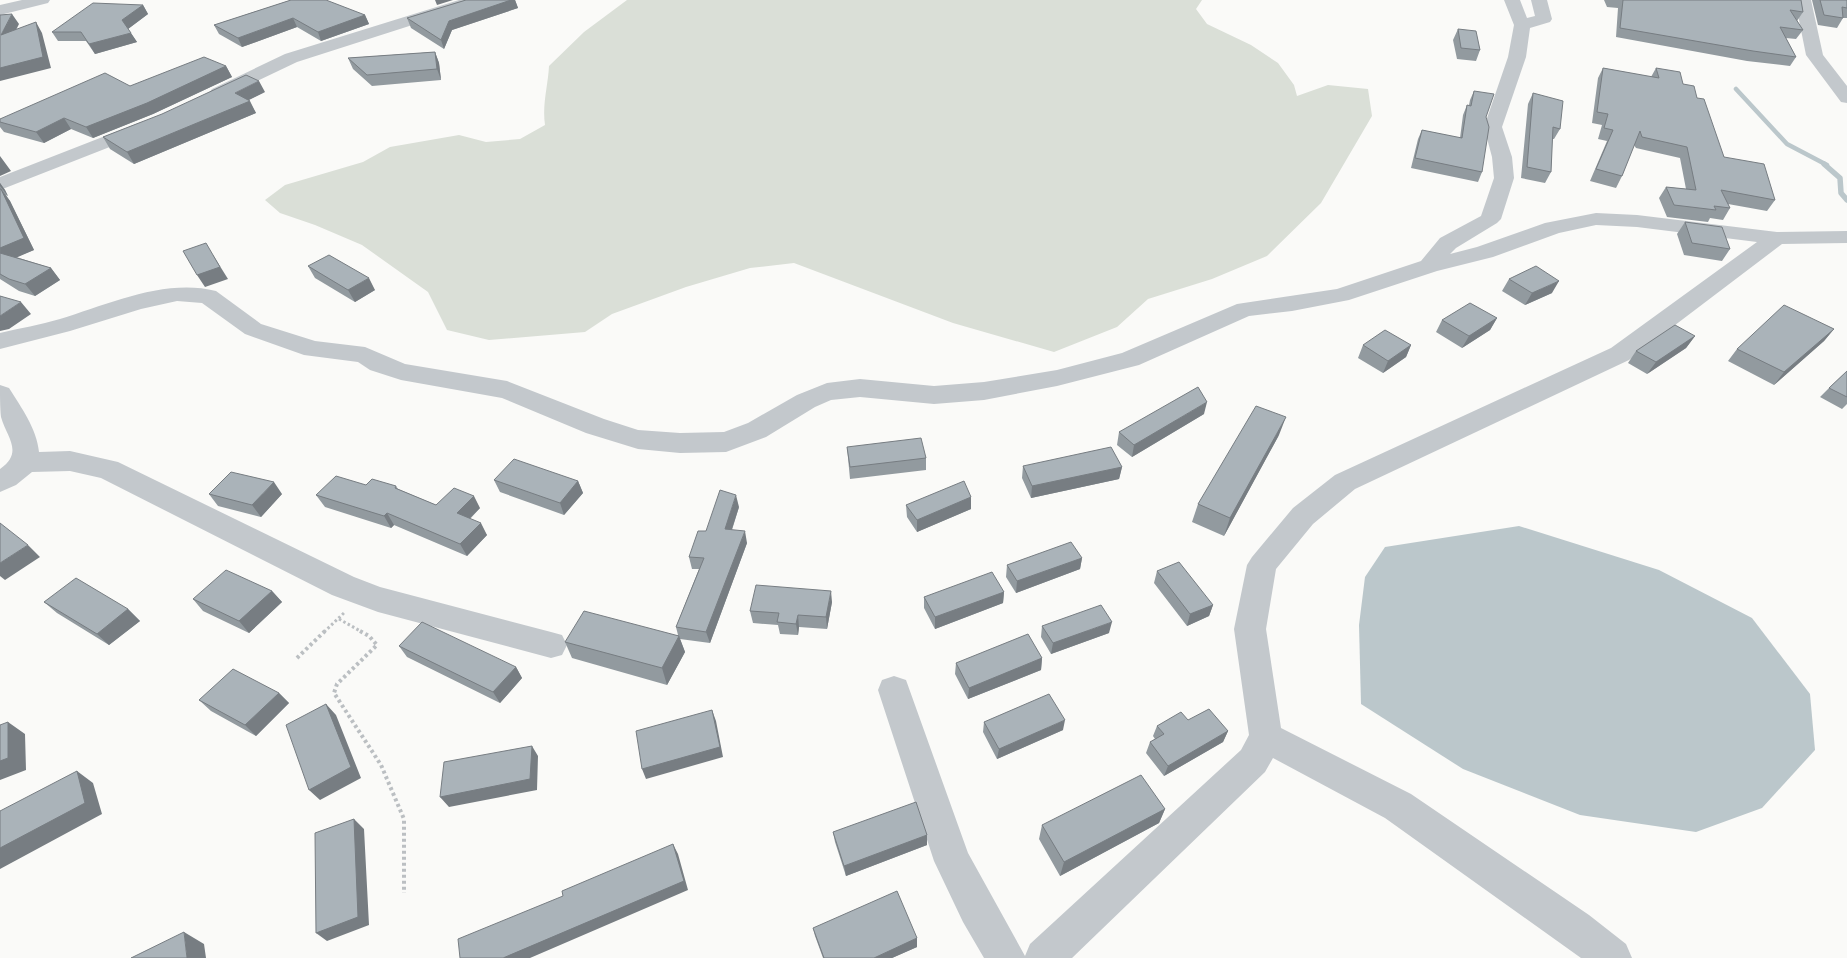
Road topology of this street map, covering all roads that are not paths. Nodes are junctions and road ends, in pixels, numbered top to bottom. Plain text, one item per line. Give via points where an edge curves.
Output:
1 (42, 0) edge
2 (475, 0) edge
3 (1512, 0) edge
4 (1539, 0) edge
5 (1803, 0) edge
6 (0, 10) edge
7 (1522, 24) junction
8 (1847, 98) edge
9 (203, 100) edge
10 (161, 120) edge
11 (0, 184) edge
12 (1847, 237) edge
13 (1777, 238) junction
14 (1429, 266) junction
15 (0, 341) edge
16 (0, 394) edge
17 (24, 462) junction
18 (0, 482) edge
19 (550, 645) dead end
20 (894, 690) dead end
21 (1266, 737) junction
22 (1006, 958) edge
23 (1044, 958) edge
24 (1612, 958) edge

1 - 6 street
2 - 9 street via 291,58
3 - 7 street
4 - 7 street via 1544,19
5 - 8 street via 1815,55
7 - 14 street via 1518,57 1494,127 1504,178 1490,219 1448,243
10 - 11 street
12 - 13 street
13 - 14 street via 1596,219 1553,228 1484,252
13 - 21 street via 1620,354 1345,482 1303,516 1262,565 1250,629
14 - 15 street via 1341,295 1245,309 1130,359 1057,378 984,391 934,395 860,388 827,392 757,430 726,442 680,443 638,439 595,426 507,390 401,372 345,351 313,349 253,329 208,296 177,294 136,302 62,326
16 - 17 street via 17,422 26,454
17 - 18 street
17 - 19 street via 70,461 108,469 250,541 378,599
20 - 22 street via 952,861
21 - 23 street via 1253,761
21 - 24 street via 1398,806

